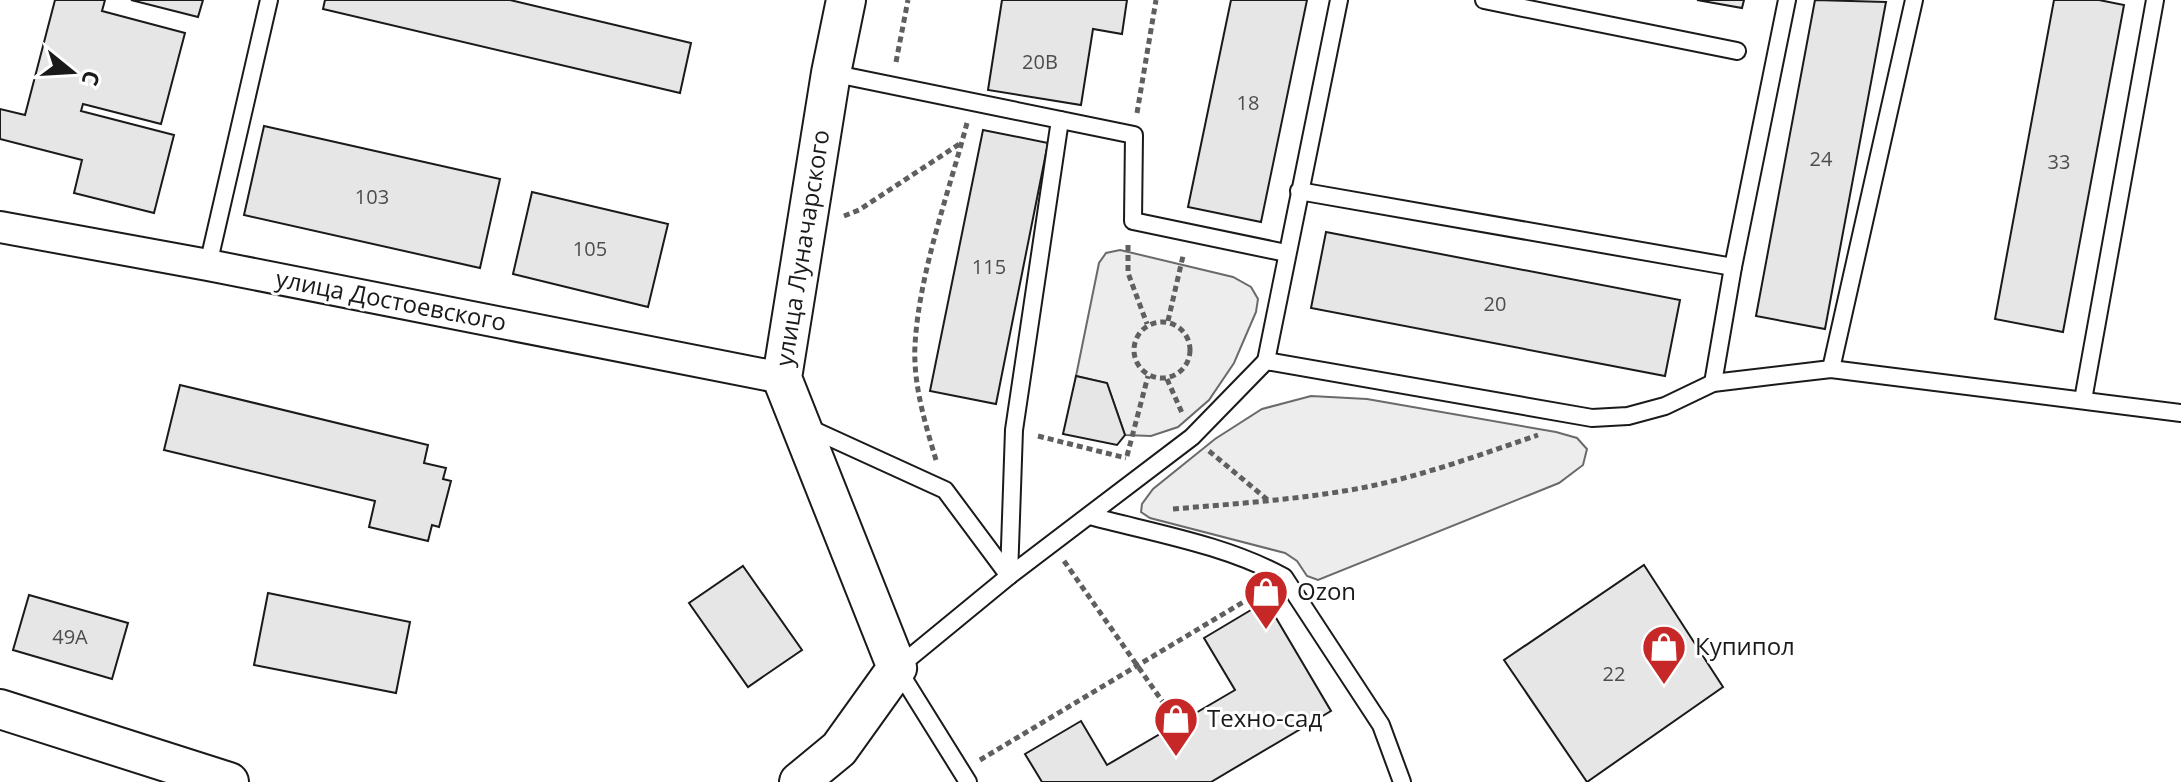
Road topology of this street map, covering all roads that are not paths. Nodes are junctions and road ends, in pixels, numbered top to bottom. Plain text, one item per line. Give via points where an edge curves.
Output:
1 (269, 0) edge
2 (846, 0) edge
3 (1339, 0) edge
4 (1484, 0) edge
5 (1787, 0) edge
6 (1914, 0) edge
7 (2155, 0) edge
8 (1737, 51) dead end
9 (831, 73) junction
10 (1060, 120) junction
11 (1299, 191) junction
12 (0, 227) edge
13 (1286, 253) junction
14 (208, 265) junction
15 (1733, 267) junction
16 (1266, 361) junction
17 (1831, 369) junction
18 (782, 378) junction
19 (1713, 383) junction
20 (2083, 400) junction
21 (2181, 413) edge
22 (800, 424) junction
23 (1090, 516) junction
24 (1009, 576) junction
25 (897, 668) junction
26 (0, 709) edge
27 (965, 777) edge
28 (229, 782) edge
29 (799, 782) edge
30 (1402, 782) edge

1 - 14 lane
2 - 9 street, улица Луначарского
3 - 11 lane
4 - 8 lane
5 - 15 lane
6 - 17 lane
7 - 20 lane
9 - 10 lane
9 - 18 street, улица Луначарского
10 - 13 lane via 1134,135 1133,221
10 - 24 lane via 1014,430
11 - 13 lane
11 - 15 lane
12 - 14 street, улица Достоевского
13 - 16 lane
14 - 18 street, улица Достоевского
15 - 19 lane
16 - 19 lane via 1592,418 1665,406
16 - 23 lane via 1192,437
17 - 19 lane
17 - 20 lane
18 - 22 street, улица Луначарского
20 - 21 lane
22 - 24 lane via 945,490
22 - 25 street, улица Луначарского
23 - 24 lane
23 - 30 lane via 1227,553 1284,577 1381,725
24 - 25 lane
25 - 27 lane
25 - 29 street via 839,749
26 - 28 street

